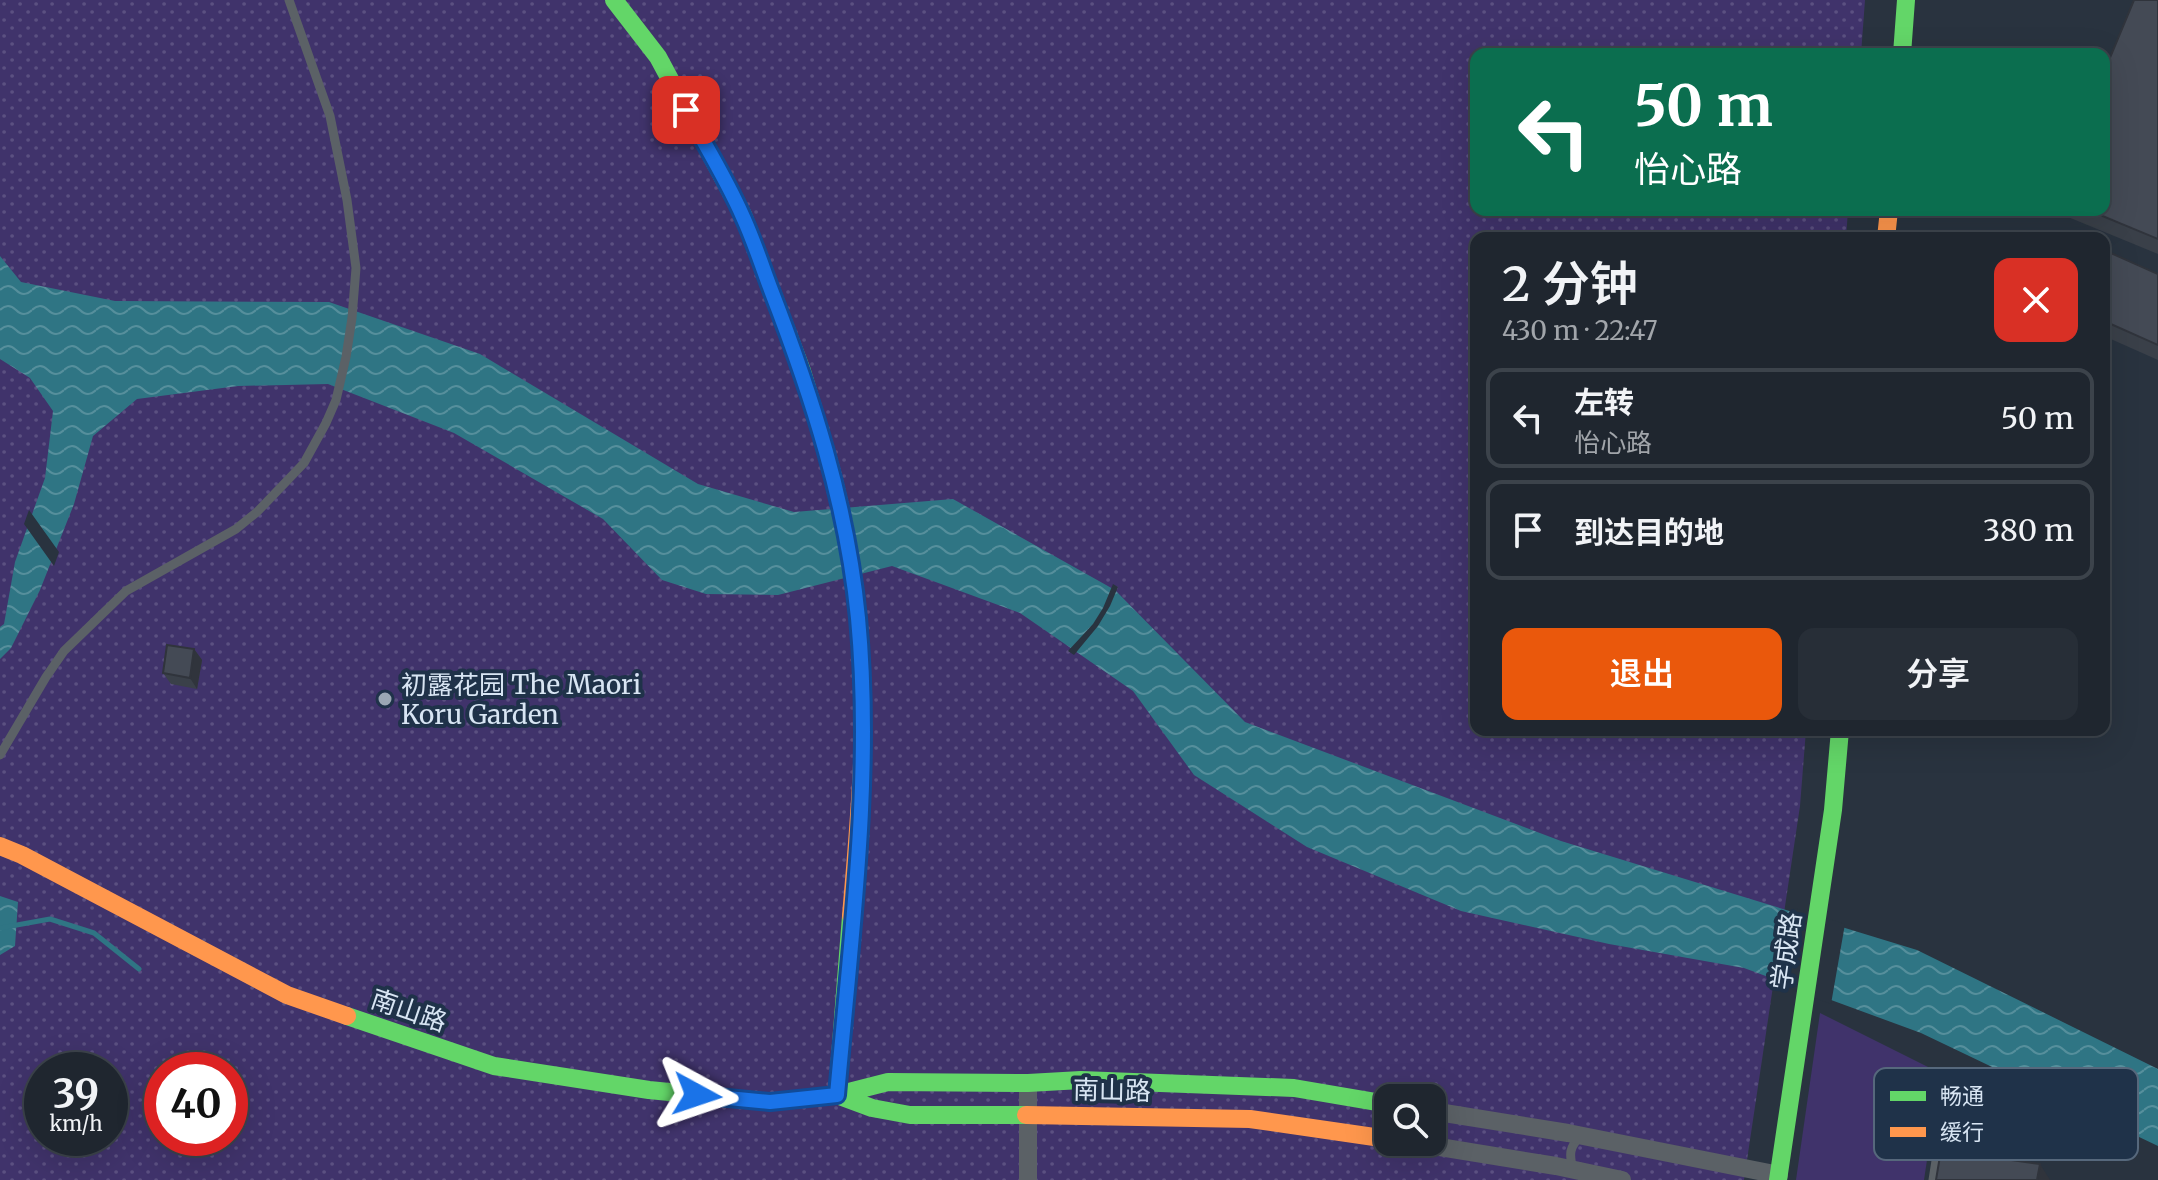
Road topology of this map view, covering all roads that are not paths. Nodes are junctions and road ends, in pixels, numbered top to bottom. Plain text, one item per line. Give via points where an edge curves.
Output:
1 (289, 0) edge
2 (614, 0) edge
3 (1906, 0) edge
4 (1902, 48) edge
5 (1839, 736) edge
6 (0, 755) edge
7 (0, 846) edge
8 (1028, 1083) junction
9 (1252, 1087) junction
10 (837, 1095) junction
11 (1374, 1102) edge
12 (1446, 1113) edge
13 (1028, 1115) junction
14 (1250, 1119) junction
15 (1581, 1136) junction
16 (1374, 1137) edge
17 (1446, 1148) edge
18 (1936, 1160) edge
19 (1573, 1170) junction
20 (1779, 1177) edge
21 (1028, 1180) edge
22 (1622, 1180) edge
23 (1933, 1180) edge

1 - 6 lane via 330,116 356,268 336,400 304,463 257,512 126,591 64,651
2 - 10 street via 658,57 743,215 802,371 835,479 856,597 863,716
3 - 4 street
5 - 20 street, 学成路
7 - 10 street, 南山路 via 287,995 494,1066 770,1102
8 - 9 street, 南山路
8 - 10 street, 南山路 via 888,1082
8 - 13 street
9 - 11 street, 南山路 via 1294,1088
9 - 14 lane
10 - 13 street, 南山路 via 910,1115
12 - 15 street
13 - 14 street, 南山路
13 - 21 street
14 - 16 street, 南山路
15 - 19 lane via 1569,1157
15 - 20 street
17 - 19 street
18 - 23 lane
19 - 22 street

